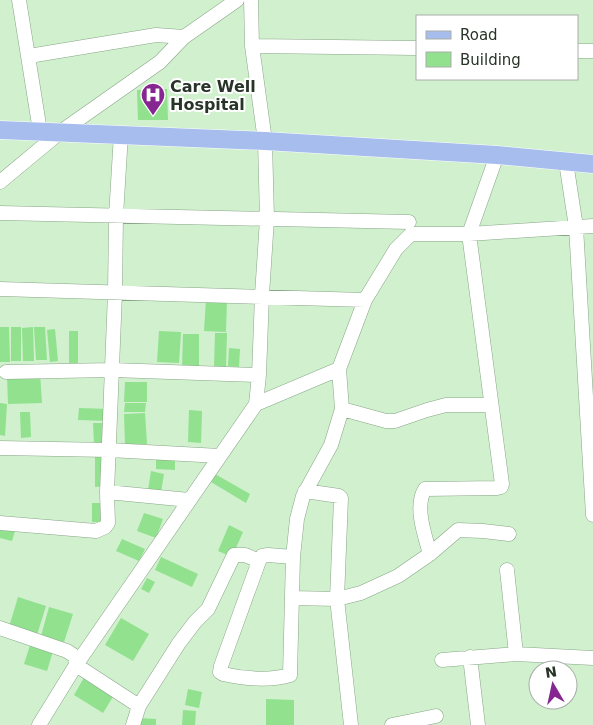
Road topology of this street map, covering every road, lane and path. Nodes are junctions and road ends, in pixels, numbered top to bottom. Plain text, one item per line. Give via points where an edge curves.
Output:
1 (18, 0) edge
2 (238, 0) edge
3 (251, 0) edge
4 (184, 37) junction
5 (252, 46) junction
6 (416, 48) edge
7 (578, 51) edge
8 (593, 51) edge
9 (29, 56) junction
10 (0, 130) edge
11 (40, 131) junction
12 (59, 133) junction
13 (121, 134) junction
14 (265, 141) junction
15 (498, 155) junction
16 (566, 162) junction
17 (593, 164) edge
18 (0, 182) edge
19 (0, 213) edge
20 (116, 216) junction
21 (267, 219) junction
22 (409, 222) dead end
23 (593, 226) edge
24 (576, 227) junction
25 (469, 234) junction
26 (0, 289) edge
27 (115, 293) junction
28 (262, 295) junction
29 (365, 300) junction
30 (339, 369) junction
31 (112, 370) junction
32 (6, 372) dead end
33 (259, 375) junction
34 (256, 404) junction
35 (491, 405) junction
36 (342, 409) junction
37 (0, 448) edge
38 (109, 450) junction
39 (220, 456) junction
40 (305, 491) junction
41 (107, 492) junction
42 (189, 500) junction
43 (593, 515) edge
44 (0, 523) edge
45 (509, 534) dead end
46 (430, 554) junction
47 (293, 557) junction
48 (259, 561) junction
49 (507, 570) dead end
50 (292, 598) junction
51 (337, 599) junction
52 (0, 628) edge
53 (516, 654) junction
54 (470, 657) junction
55 (593, 658) edge
56 (442, 660) dead end
57 (76, 665) junction
58 (139, 706) junction
59 (436, 716) dead end
60 (39, 725) edge
61 (134, 725) edge
62 (351, 725) edge
63 (392, 725) edge
64 (478, 725) edge

1 - 9 street
2 - 4 street
3 - 5 street
4 - 9 street via 156,35
4 - 12 street via 160,62
5 - 6 street
5 - 14 street
7 - 8 street
9 - 11 street
10 - 11 main road
11 - 12 main road
12 - 13 main road
12 - 18 street
13 - 14 main road
13 - 20 street
14 - 15 main road
14 - 21 street
15 - 16 main road
15 - 25 street
16 - 17 main road
16 - 24 street
19 - 20 street
20 - 21 street
20 - 27 street
21 - 22 street
21 - 28 street
23 - 24 street
24 - 25 street
24 - 43 street
25 - 29 street via 411,234 396,249
25 - 35 street
26 - 27 street
27 - 28 street
27 - 31 street
28 - 29 street
28 - 33 street
29 - 30 street
30 - 34 street
30 - 36 street
31 - 32 street
31 - 33 street
31 - 38 street
33 - 34 street
34 - 39 street
35 - 36 street via 446,406 395,421
35 - 46 street via 501,487 425,489 420,518
36 - 40 street via 331,445
37 - 38 street
38 - 39 street
38 - 41 street
39 - 42 street
40 - 47 street via 297,520
40 - 51 street via 341,498
41 - 42 street
41 - 44 street via 108,523 96,532
42 - 57 street
45 - 46 street via 458,530
46 - 51 street via 398,576 361,593
47 - 48 street via 268,555
47 - 50 street
48 - 50 street via 220,672 249,678 290,675
48 - 58 street via 234,555 208,609 179,643
49 - 53 street
50 - 51 street
51 - 62 street
52 - 57 street via 67,651 76,657
53 - 54 street
53 - 55 street
54 - 56 street
54 - 64 street
57 - 58 street
57 - 60 street
58 - 61 street
59 - 63 street

